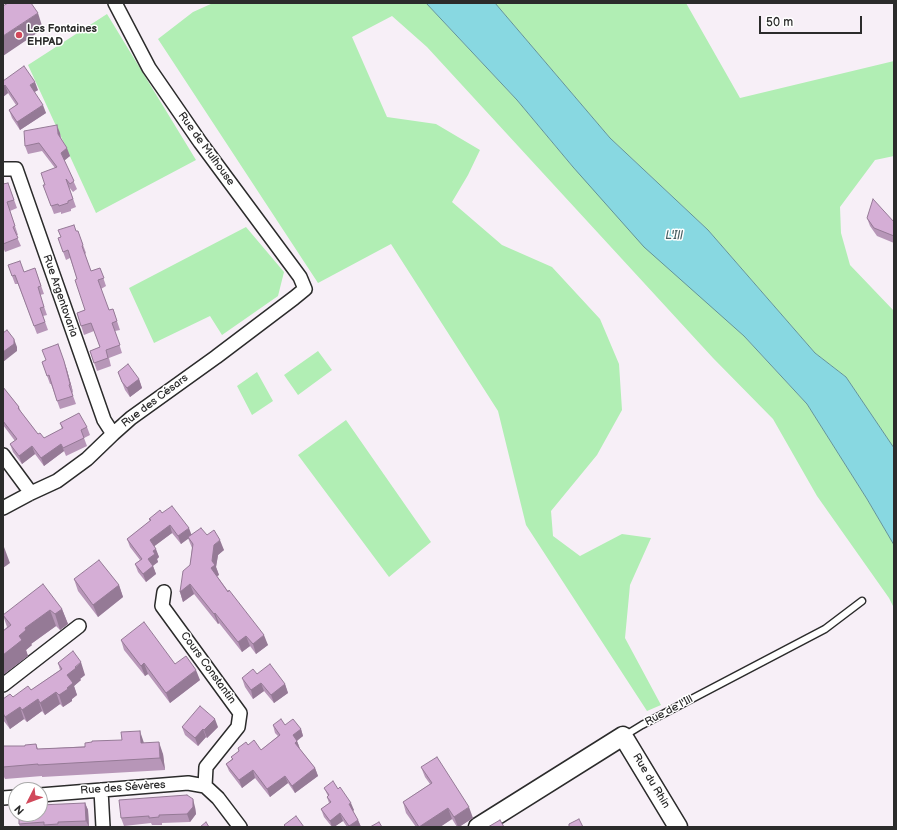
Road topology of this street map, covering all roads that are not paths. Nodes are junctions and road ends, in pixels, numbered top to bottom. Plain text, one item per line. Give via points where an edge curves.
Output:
1 (115, 3) edge
2 (3, 169) edge
3 (305, 289) joint
4 (112, 434) junction
5 (3, 455) edge
6 (31, 493) junction
7 (3, 508) edge
8 (164, 592) dead end
9 (862, 601) dead end
10 (79, 626) dead end
11 (3, 685) edge
12 (624, 736) junction
13 (205, 786) junction
14 (101, 790) junction
15 (48, 794) edge
16 (103, 827) edge
17 (240, 827) edge
18 (478, 827) edge
19 (678, 827) edge

1 - 3 street, Rue de Mulhouse via 149,68 300,277
2 - 4 street, Rue Argentovaria via 16,169 104,420
3 - 4 street, Rue des Césars
4 - 6 street, Rue des Césars via 81,464 57,481
5 - 6 street
6 - 7 street, Rue des Césars
8 - 13 street, Cours Constantin via 162,606 240,713 238,727 206,767
9 - 12 lane, Rue de l'Ill via 825,629
10 - 11 street
12 - 18 street, Rue de l'Ill
12 - 19 street, Rue du Rhin
13 - 14 street, Rue des Sévères via 188,783
13 - 17 street via 218,798
14 - 15 street, Rue des Sévères
14 - 16 street

